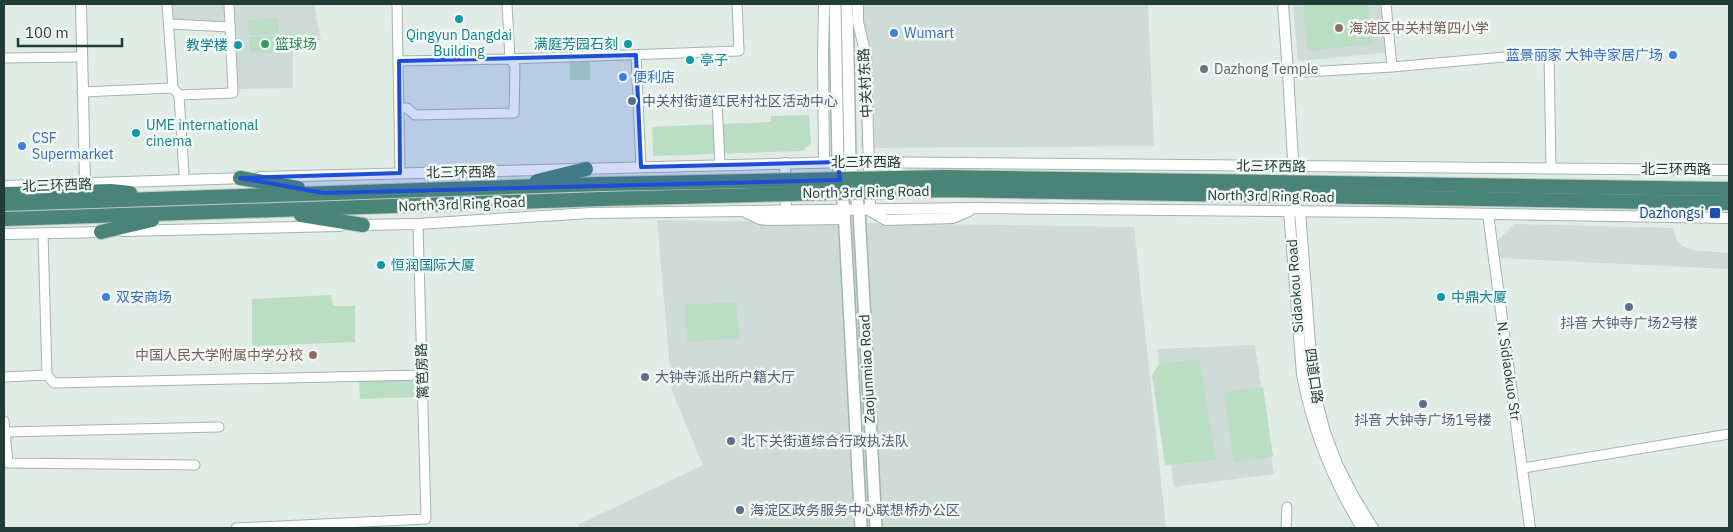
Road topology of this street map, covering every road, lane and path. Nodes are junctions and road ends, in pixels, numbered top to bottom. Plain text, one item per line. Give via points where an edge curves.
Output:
1 (80, 4) edge
2 (167, 4) edge
3 (229, 4) edge
4 (397, 4) edge
5 (507, 4) edge
6 (737, 4) edge
7 (824, 4) edge
8 (835, 4) edge
9 (847, 4) edge
10 (858, 4) edge
11 (1283, 4) edge
12 (1386, 4) edge
13 (170, 24) junction
14 (230, 27) junction
15 (636, 55) junction
16 (82, 57) junction
17 (4, 58) edge
18 (510, 59) junction
19 (399, 60) junction
20 (1392, 67) junction
21 (1288, 73) junction
22 (176, 91) junction
23 (82, 92) junction
24 (717, 101) dead end
25 (399, 108) junction
26 (824, 162) junction
27 (844, 162) junction
28 (868, 162) junction
29 (785, 163) junction
30 (720, 165) junction
31 (1211, 165) junction
32 (1294, 166) junction
33 (641, 167) junction
34 (1386, 168) junction
35 (1551, 168) junction
36 (586, 169) junction
37 (1729, 170) edge
38 (400, 173) junction
39 (184, 174) dead end
40 (240, 178) junction
41 (84, 184) junction
42 (869, 185) junction
43 (4, 186) edge
44 (786, 186) junction
45 (841, 186) junction
46 (854, 186) junction
47 (507, 188) junction
48 (1729, 189) edge
49 (324, 193) junction
50 (4, 194) edge
51 (4, 204) edge
52 (1726, 204) edge
53 (182, 206) junction
54 (273, 210) junction
55 (864, 210) junction
56 (786, 211) junction
57 (1210, 211) junction
58 (1295, 211) junction
59 (744, 212) junction
60 (1385, 212) junction
61 (1488, 214) junction
62 (844, 215) junction
63 (1729, 218) edge
64 (4, 219) edge
65 (418, 224) junction
66 (363, 225) junction
67 (101, 232) junction
68 (43, 233) junction
69 (4, 234) edge
70 (47, 375) junction
71 (422, 375) junction
72 (4, 377) edge
73 (4, 421) edge
74 (219, 426) dead end
75 (4, 432) edge
76 (1729, 434) edge
77 (195, 465) dead end
78 (1523, 468) junction
79 (1287, 507) dead end
80 (236, 528) edge
81 (862, 528) edge
82 (876, 528) edge
83 (1286, 528) edge
84 (1362, 528) edge
85 (1374, 528) edge
86 (1530, 528) edge

1 - 16 street
2 - 13 street
3 - 14 street
4 - 19 street
5 - 18 street
6 - 15 street via 739,52
7 - 26 street
8 - 27 main road
9 - 27 main road
10 - 28 street, 中关村东路 via 858,22 866,56
11 - 21 street
12 - 20 street
13 - 14 street
13 - 22 street
14 - 22 street via 233,92
15 - 18 street
15 - 33 street
16 - 17 street
16 - 23 street
18 - 19 street
18 - 25 street via 515,66 514,113 415,115 407,108
19 - 25 street
20 - 21 street
20 - 35 street via 1549,53
21 - 32 street
22 - 23 street
22 - 39 street
23 - 41 street
24 - 30 street
25 - 38 street
26 - 27 street, 北三环西路
26 - 29 street, 北三环西路
27 - 28 street, 北三环西路
27 - 45 main road, Zaojunmiao Road
27 - 46 main road, Zaojunmiao Road
28 - 31 street, 北三环西路
28 - 42 street, 中关村东路
29 - 30 street, 北三环西路
29 - 44 street
30 - 33 street, 北三环西路
31 - 32 street, 北三环西路
31 - 57 street
32 - 34 street, 北三环西路
32 - 58 street
33 - 36 street, 北三环西路
34 - 35 street, 北三环西路
34 - 60 street
35 - 37 street, 北三环西路
36 - 38 street, 北三环西路
36 - 47 highway
38 - 40 street, 北三环西路
40 - 41 street, 北三环西路
40 - 49 highway
41 - 43 street, 北三环西路
42 - 46 street
42 - 55 street, 中关村东路
44 - 45 street
44 - 56 street
45 - 46 street
45 - 62 main road, Zaojunmiao Road
46 - 55 main road, Zaojunmiao Road
47 - 48 highway, North 3rd Ring Road, bridge via 943,177
47 - 49 highway, North 3rd Ring Road
49 - 53 highway, North 3rd Ring Road
50 - 53 highway via 111,191
51 - 53 highway, North 3rd Ring Road
52 - 54 highway, North 3rd Ring Road, bridge via 944,190
53 - 54 highway, North 3rd Ring Road
53 - 64 highway, North 3rd Ring Road
53 - 67 highway
54 - 66 highway
55 - 57 street via 886,220 953,218 976,208
55 - 62 street
55 - 82 main road, Zaojunmiao Road
56 - 59 street
56 - 62 street
57 - 58 street
58 - 60 street
58 - 84 street, Sidaokou Road via 1302,374 1307,400 1334,475
58 - 85 street, 四道口路 via 1317,402 1337,464
59 - 62 street via 767,220
59 - 65 street via 590,213
60 - 61 street
61 - 63 street
61 - 78 street, N. Sidiaokuo Str
62 - 81 main road, Zaojunmiao Road
65 - 66 street
65 - 71 street, 篱笆房路
66 - 67 street
67 - 68 street
68 - 69 street
68 - 70 street
70 - 71 street via 54,383
70 - 72 street
71 - 80 street, 篱笆房路 via 426,519
73 - 75 street
74 - 75 street
75 - 77 street via 8,463
76 - 78 street
78 - 86 street, N. Sidiaokuo Str
79 - 83 street

